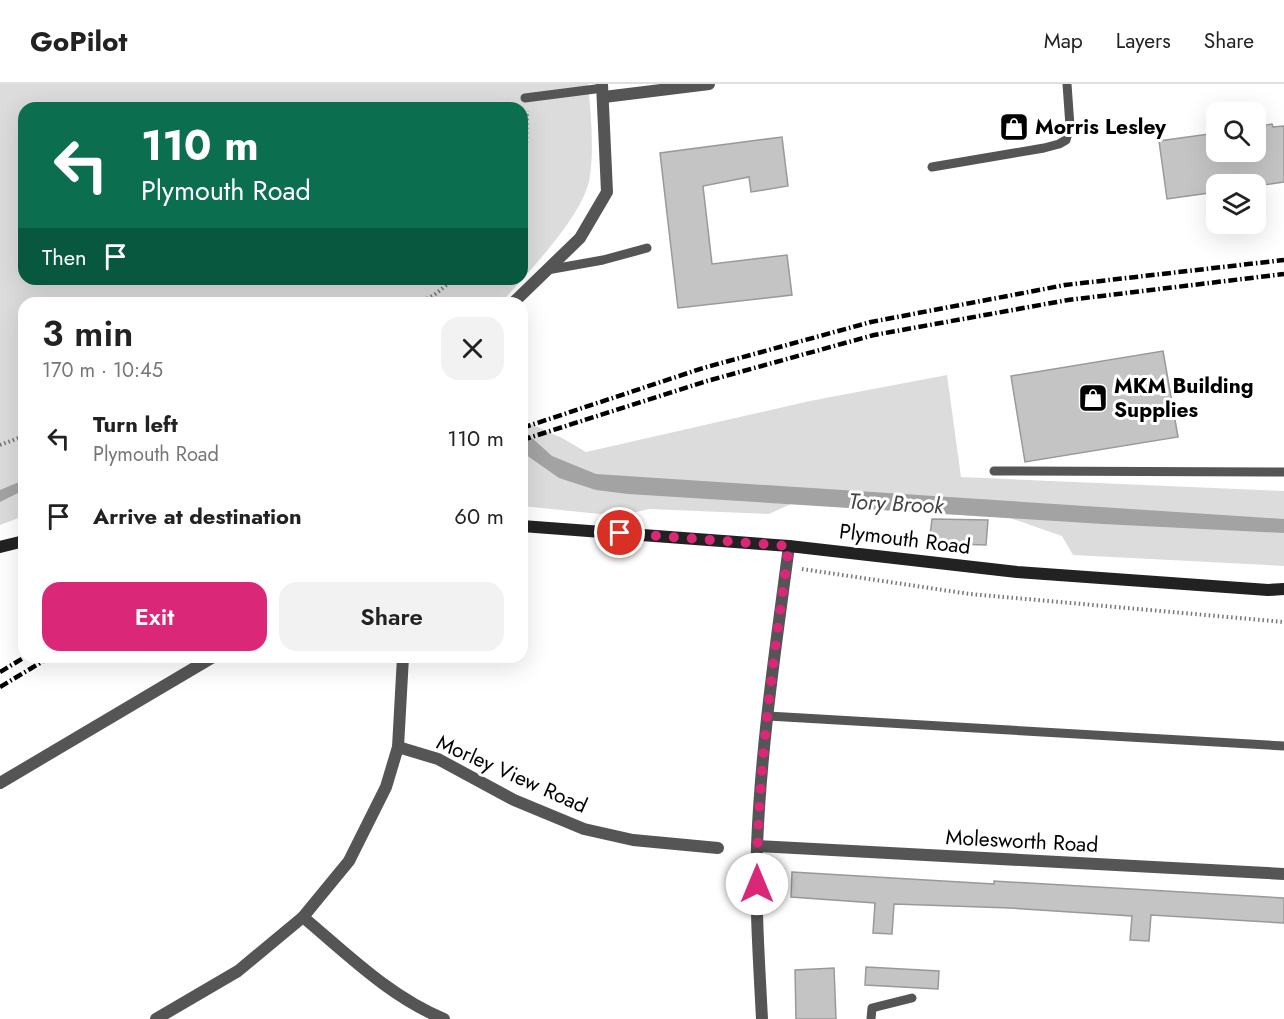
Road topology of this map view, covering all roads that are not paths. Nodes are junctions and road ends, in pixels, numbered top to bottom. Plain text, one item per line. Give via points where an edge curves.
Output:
1 (709, 84) edge
2 (1067, 84) edge
3 (603, 90) edge
4 (525, 98) road end
5 (932, 167) dead end
6 (647, 248) dead end
7 (547, 270) junction
8 (519, 297) edge
9 (994, 471) dead end
10 (1284, 472) edge
11 (528, 526) edge
12 (18, 543) edge
13 (789, 546) junction
14 (0, 547) edge
15 (1284, 589) edge
16 (203, 663) edge
17 (403, 663) edge
18 (768, 716) junction
19 (1284, 746) edge
20 (398, 747) junction
21 (0, 783) edge
22 (757, 846) junction
23 (718, 848) dead end
24 (1284, 874) edge
25 (303, 917) junction
26 (912, 998) dead end
27 (156, 1019) edge
28 (444, 1019) edge
29 (762, 1019) edge
30 (871, 1019) edge

1 - 3 street
2 - 5 lane via 1070,126 1066,140 1044,148
3 - 4 lane
3 - 7 street via 607,192 580,238
6 - 7 lane
7 - 8 street
9 - 10 lane
11 - 13 main road, Plymouth Road
12 - 14 main road
13 - 15 main road, Plymouth Road via 1017,572
13 - 18 street
16 - 21 street
17 - 20 street
18 - 19 lane
18 - 22 street
20 - 23 street, Morley View Road via 438,759 514,800 584,829 633,840
20 - 25 street via 386,787 349,861
22 - 24 street, Molesworth Road
22 - 29 street
25 - 27 street via 238,970
25 - 28 street via 383,984
26 - 30 lane via 872,1008

